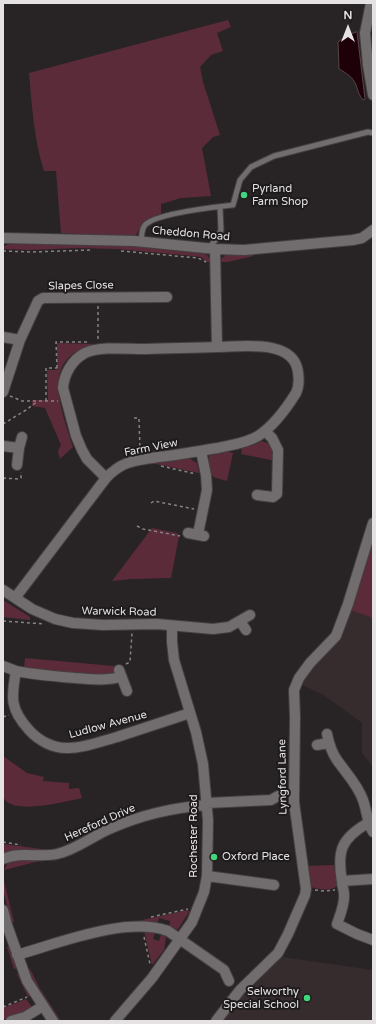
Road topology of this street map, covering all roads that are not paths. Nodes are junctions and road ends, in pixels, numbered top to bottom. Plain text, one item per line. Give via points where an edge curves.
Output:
1 (371, 3) edge
2 (373, 95) edge
3 (373, 133) edge
4 (220, 207) junction
5 (373, 230) edge
6 (3, 238) edge
7 (141, 242) junction
8 (212, 249) junction
9 (167, 296) dead end
10 (3, 337) edge
11 (20, 340) junction
12 (217, 347) junction
13 (6, 394) edge
14 (265, 431) junction
15 (22, 437) dead end
16 (3, 446) edge
17 (19, 448) junction
18 (201, 451) junction
19 (18, 465) road end
20 (106, 478) junction
21 (257, 495) dead end
22 (373, 523) edge
23 (197, 534) road end
24 (3, 590) edge
25 (15, 598) junction
26 (250, 615) dead end
27 (240, 621) junction
28 (172, 626) junction
29 (246, 630) dead end
30 (3, 666) edge
31 (16, 671) junction
32 (126, 691) dead end
33 (190, 713) junction
34 (317, 745) dead end
35 (278, 796) dead end
36 (207, 804) junction
37 (370, 828) edge
38 (3, 859) edge
39 (207, 876) junction
40 (373, 879) edge
41 (274, 885) dead end
42 (342, 885) junction
43 (3, 910) edge
44 (368, 935) edge
45 (180, 939) junction
46 (17, 955) junction
47 (229, 981) dead end
48 (43, 1006) junction
49 (11, 1021) edge
50 (53, 1021) edge
51 (115, 1021) edge
52 (216, 1021) edge

1 - 2 street via 365,34
3 - 4 lane via 368,132 274,156 251,167 240,180 233,205
4 - 7 lane via 197,209 157,219 146,224
4 - 8 lane via 222,230
5 - 8 street, Cheddon Road via 362,238 353,240 244,250
6 - 7 street, Cheddon Road
7 - 8 street, Cheddon Road
8 - 12 street via 215,268
9 - 11 street, Slapes Close via 43,298 38,301
10 - 11 street
11 - 13 street, Slapes Close
12 - 14 street, Farm View via 274,348 285,352 296,364 299,376 298,390
12 - 20 street, Farm View via 98,350 77,358 69,368 64,381 66,398 76,436 86,459
14 - 18 street, Farm View via 246,441
14 - 21 street via 278,450 279,496
15 - 17 street
16 - 17 street
17 - 19 street
18 - 20 street, Farm View via 130,461 115,468
18 - 23 street via 207,490
20 - 25 street, Farm View
22 - 52 street, Lyngford Lane via 336,636 310,663 294,690 294,802 305,895 278,953 240,990
24 - 25 street, Warwick Road
25 - 28 street, Warwick Road via 57,620 72,623
26 - 27 street, Warwick Road
27 - 28 street, Warwick Road via 213,630
27 - 29 street
28 - 33 street, Rochester Road via 174,660
30 - 31 street
31 - 32 street via 100,680 112,679 120,673
31 - 33 street, Ludlow Avenue via 12,692 14,707 20,720 32,734 55,747 83,746
33 - 36 street, Rochester Road via 203,764
34 - 37 street via 328,739 337,760 355,784 363,800
35 - 36 street, Hereford Drive via 271,800
36 - 38 street, Hereford Drive via 179,807 136,819 56,854 21,855
36 - 39 street, Rochester Road
37 - 42 street via 358,829 347,838 340,853
39 - 41 street
39 - 45 street, Rochester Road via 198,910
40 - 42 street
42 - 44 street via 343,906 333,924
43 - 46 street
45 - 46 street via 159,928 124,927 70,939
45 - 47 street via 224,970
45 - 51 street, Rochester Road
46 - 48 street via 27,981
48 - 49 street via 25,1017
48 - 50 street

